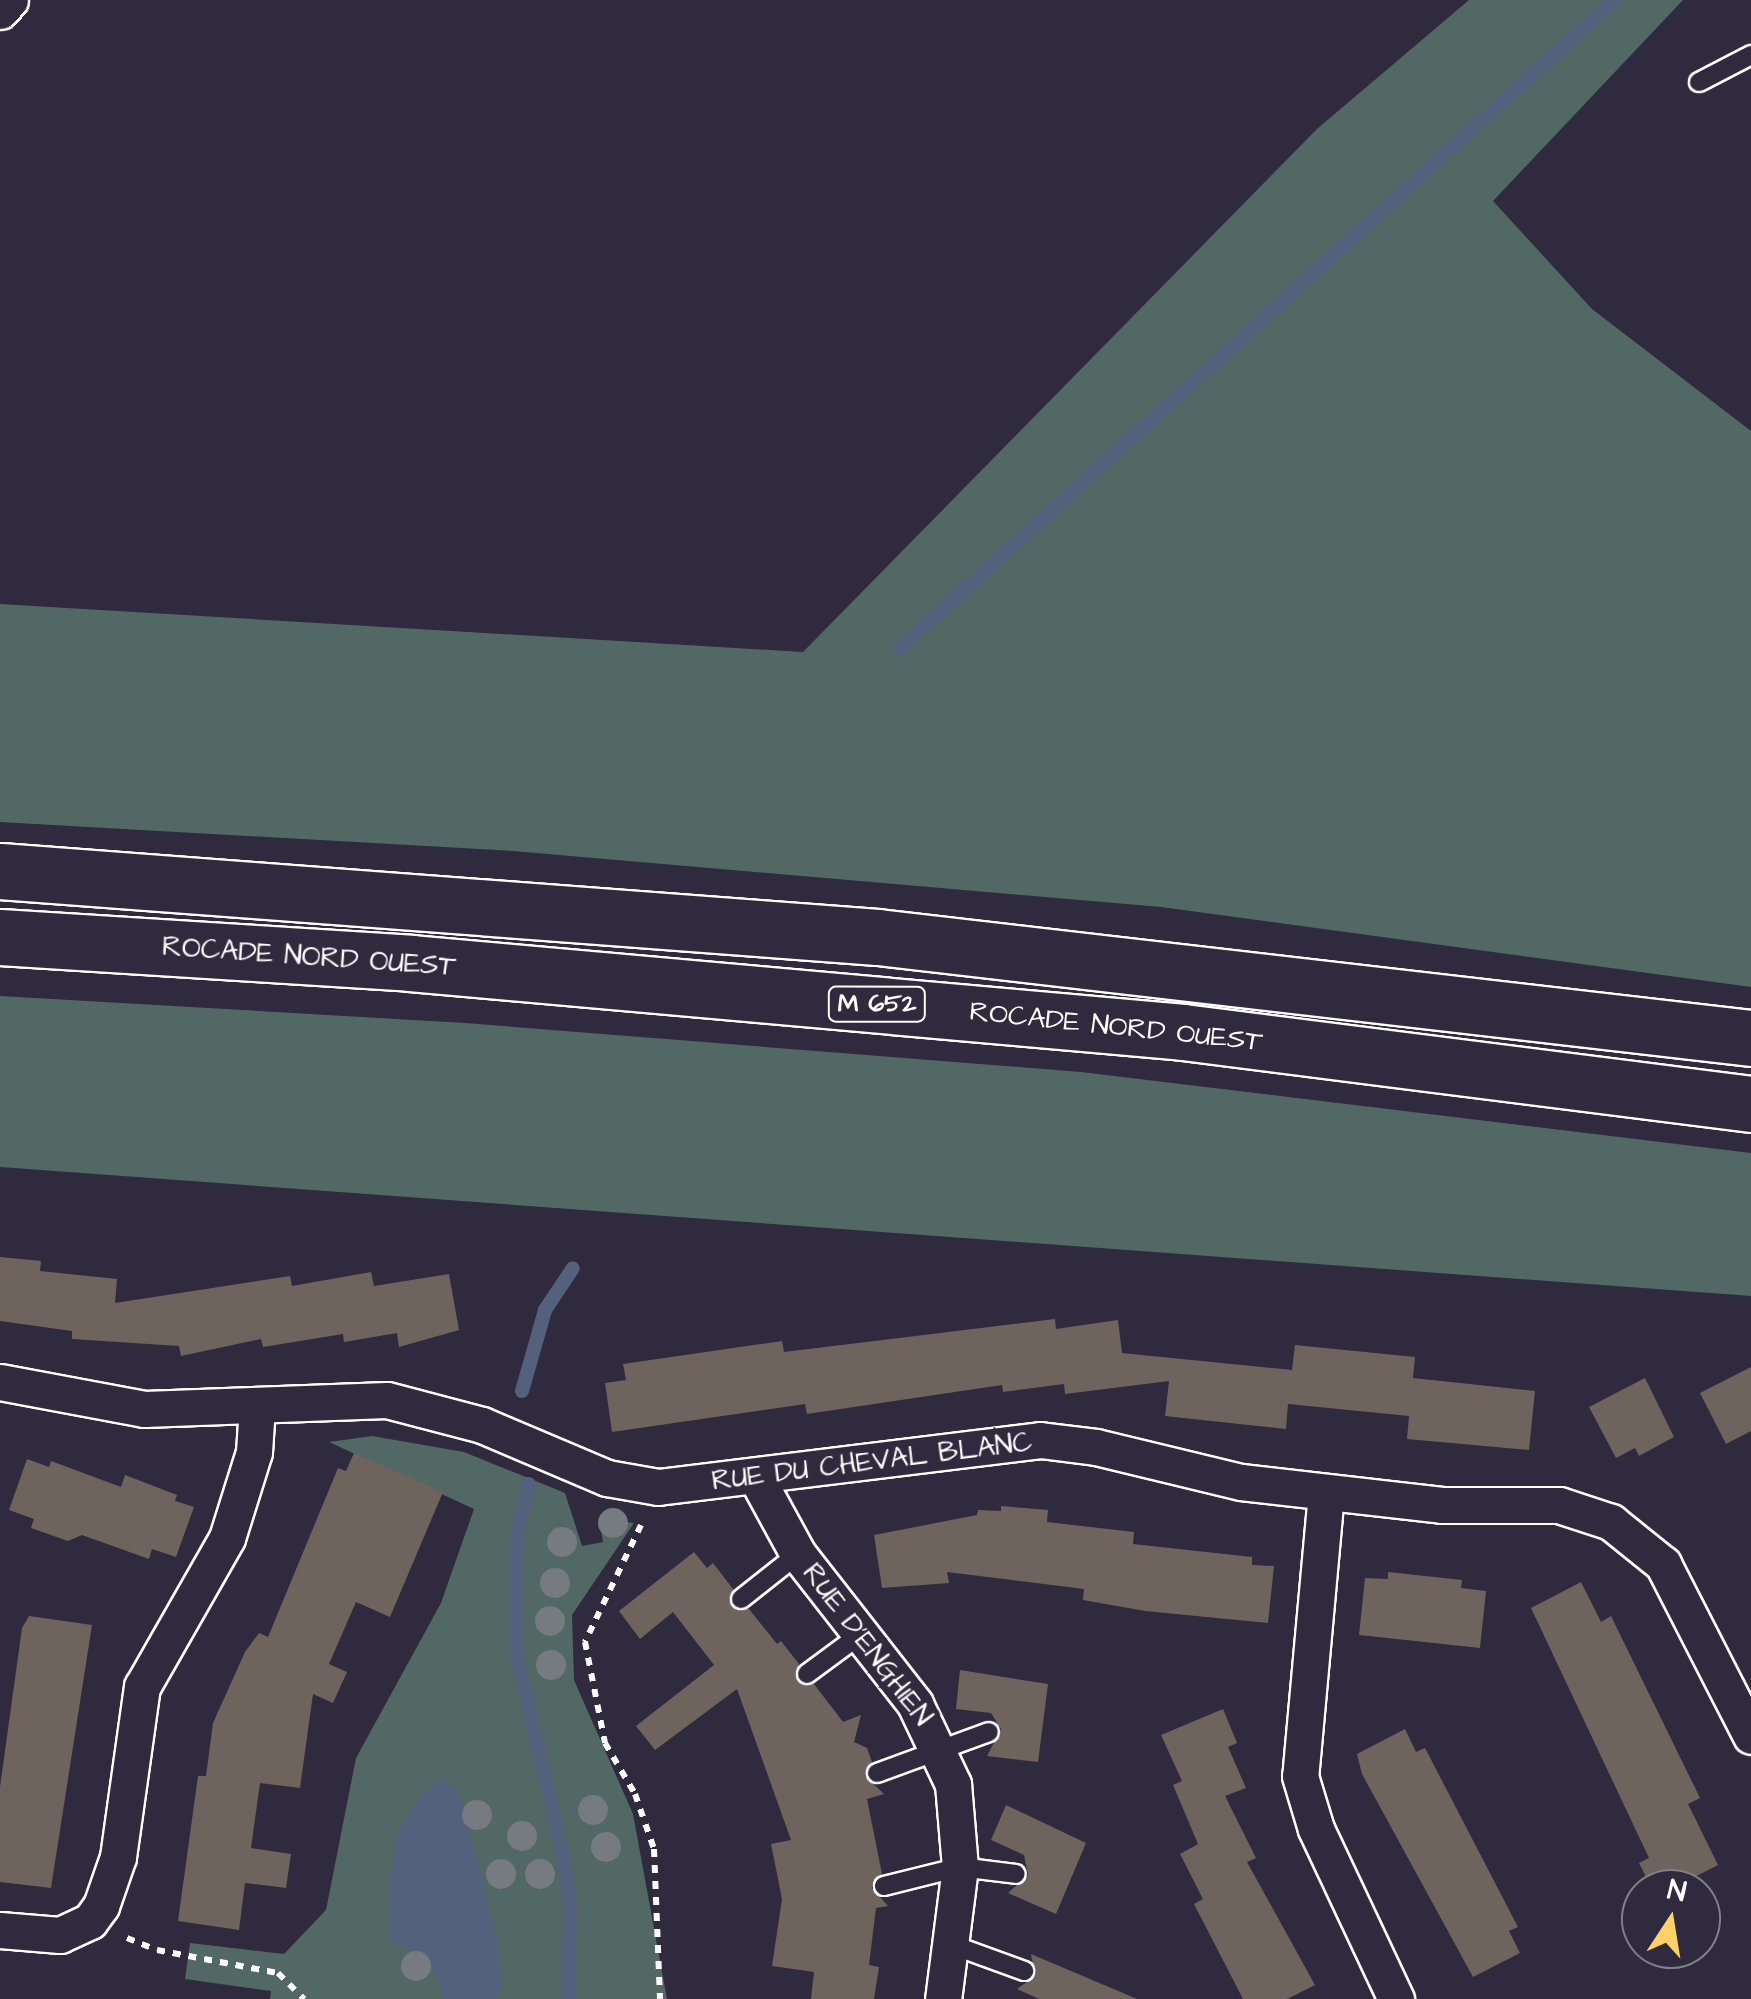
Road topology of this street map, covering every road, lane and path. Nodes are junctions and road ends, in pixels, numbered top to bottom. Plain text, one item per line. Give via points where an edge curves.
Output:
1 (10, 0) edge
2 (0, 11) edge
3 (1751, 56) edge
4 (1699, 82) dead end
5 (0, 871) edge
6 (0, 937) edge
7 (1751, 1038) edge
8 (1751, 1104) edge
9 (0, 1382) edge
10 (257, 1406) junction
11 (756, 1476) junction
12 (658, 1487) junction
13 (1326, 1493) junction
14 (798, 1554) junction
15 (741, 1599) dead end
16 (860, 1634) junction
17 (807, 1674) dead end
18 (989, 1732) dead end
19 (1751, 1736) edge
20 (943, 1754) junction
21 (876, 1773) dead end
22 (960, 1866) junction
23 (1016, 1874) dead end
24 (884, 1886) dead end
25 (90, 1921) junction
26 (0, 1930) edge
27 (950, 1944) junction
28 (1024, 1971) dead end
29 (304, 1999) edge
30 (660, 1999) edge
31 (943, 1999) edge
32 (1396, 1999) edge

1 - 2 street
3 - 4 lane
5 - 7 highway via 897,939
6 - 8 highway, ROCADE NORD OUEST / M 652 via 410,963 1164,1030
9 - 10 street, RUE DU CHEVAL BLANC via 144,1409
10 - 12 street, RUE DU CHEVAL BLANC via 358,1398 419,1406 588,1472
10 - 25 street via 251,1466 227,1538 142,1688 118,1857
11 - 12 street, RUE DU CHEVAL BLANC
11 - 13 street, RUE DU CHEVAL BLANC via 1040,1440 1096,1446 1220,1479
11 - 14 street, RUE D'ENGHIEN
12 - 30 path via 585,1642 606,1743 636,1794 654,1848
13 - 19 street, RUE DU CHEVAL BLANC via 1466,1506 1536,1503 1610,1522 1663,1564
13 - 32 street via 1300,1776 1316,1829
14 - 15 lane
14 - 16 street, RUE D'ENGHIEN
16 - 17 lane
16 - 20 street, RUE D'ENGHIEN via 915,1704
18 - 20 lane
20 - 21 lane
20 - 22 street, RUE D'ENGHIEN via 958,1810
22 - 23 lane
22 - 24 lane
22 - 27 street, RUE D'ENGHIEN
25 - 26 street via 60,1935
25 - 29 path via 156,1950 278,1972
27 - 28 lane
27 - 31 street, RUE D'ENGHIEN

